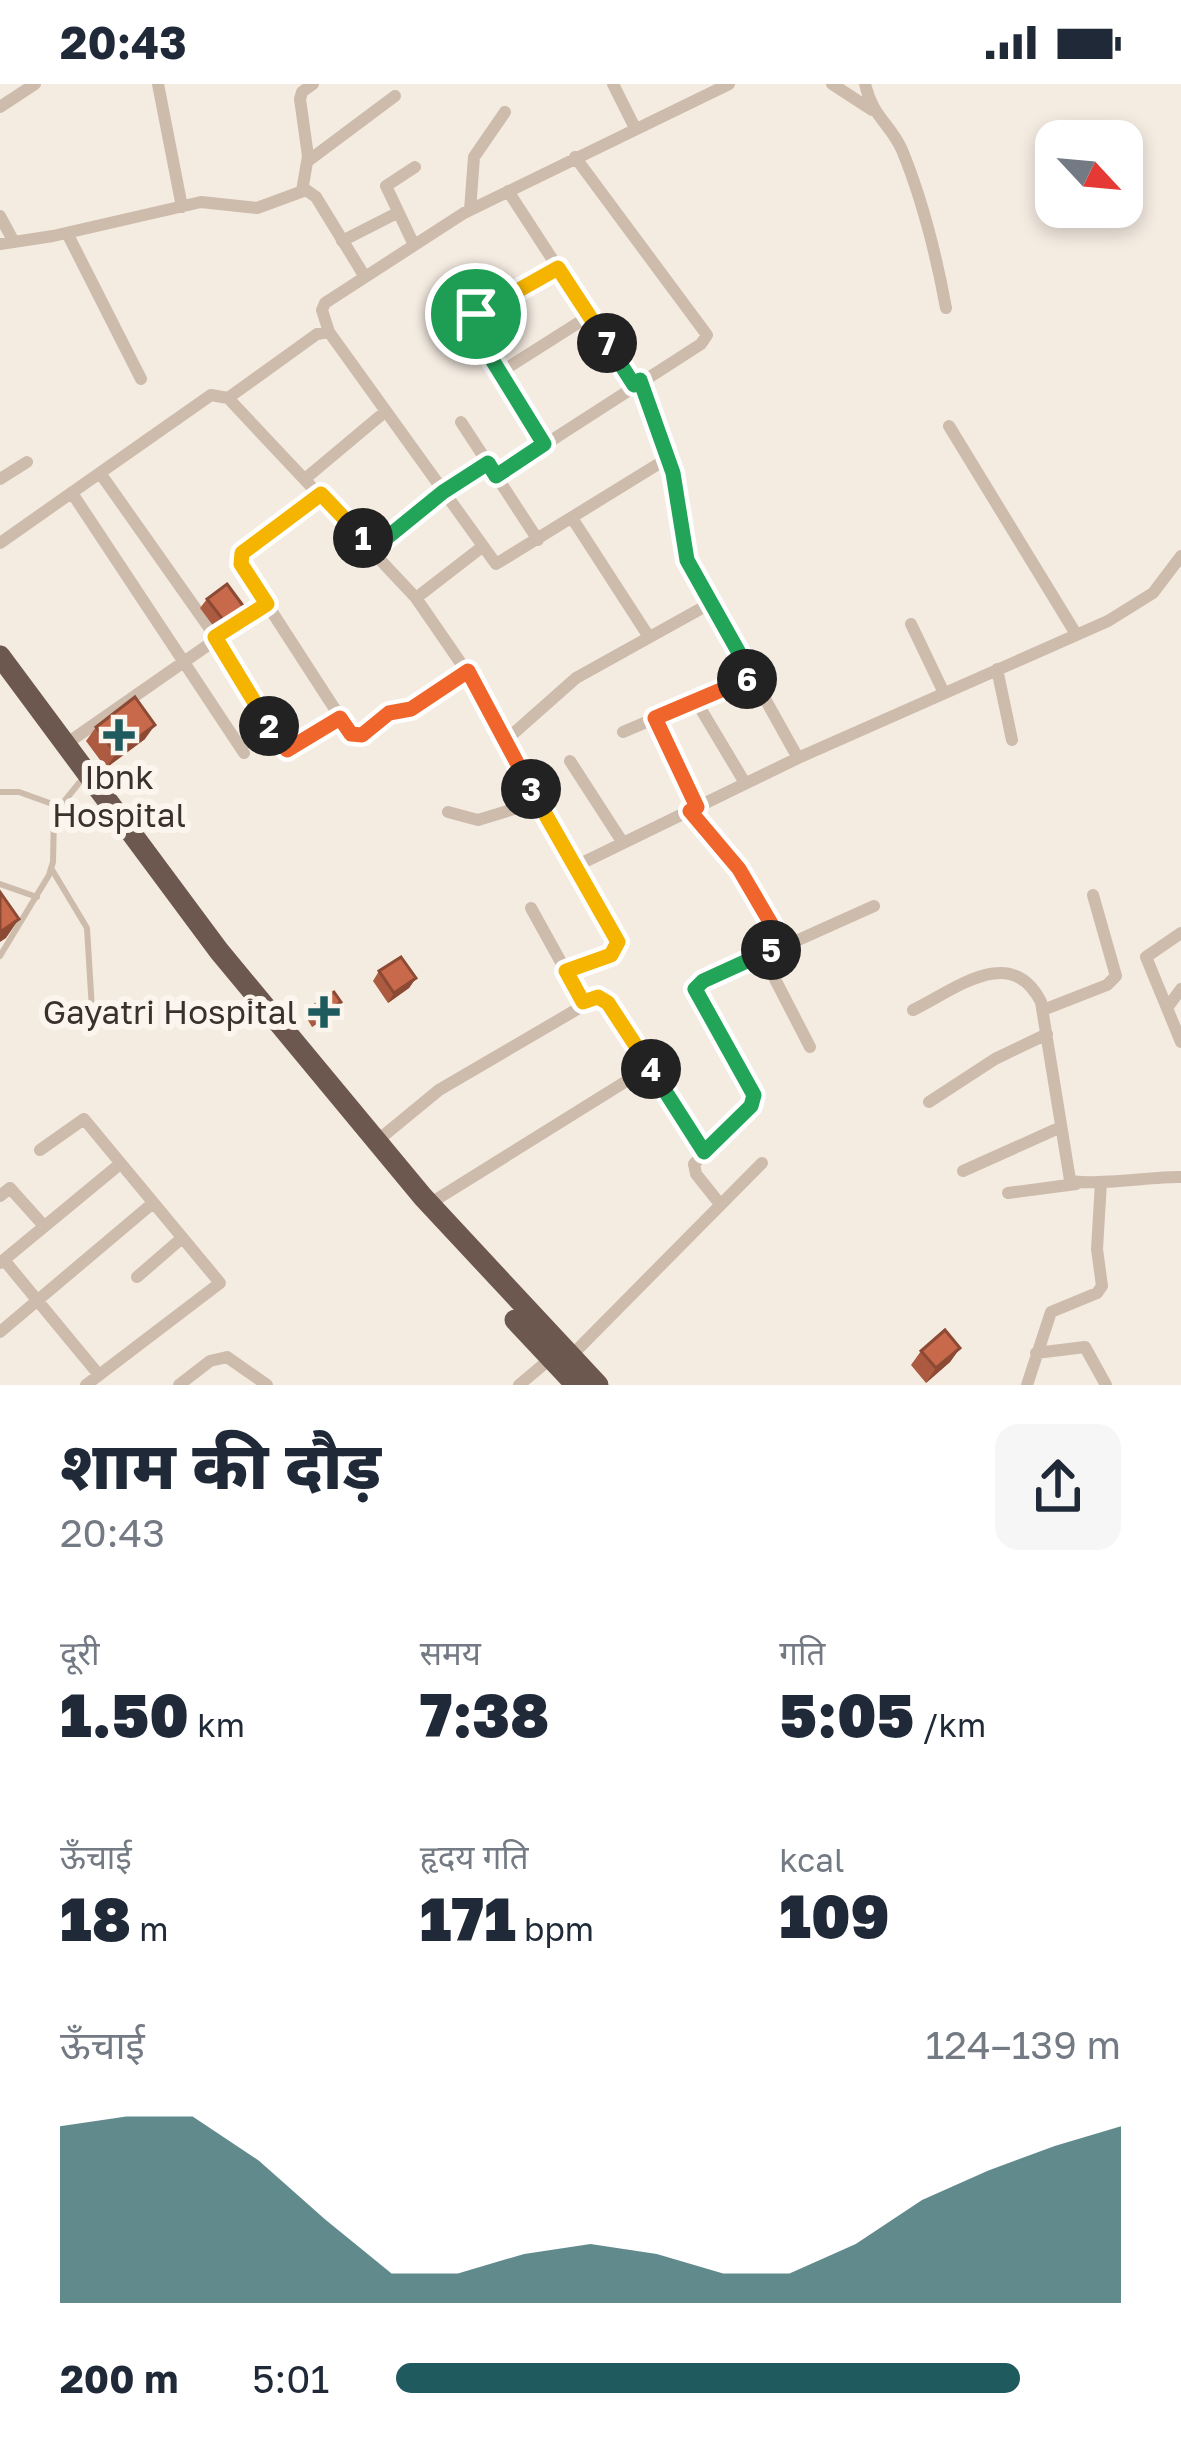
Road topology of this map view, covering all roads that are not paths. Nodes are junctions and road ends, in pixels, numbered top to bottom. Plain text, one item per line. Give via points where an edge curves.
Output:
1 (35, 84) edge
2 (158, 84) edge
3 (313, 84) edge
4 (613, 84) edge
5 (729, 84) edge
6 (832, 84) edge
7 (866, 84) edge
8 (395, 96) dead end
9 (0, 107) edge
10 (873, 111) junction
11 (505, 112) dead end
12 (634, 128) junction
13 (575, 157) junction
14 (308, 161) junction
15 (415, 167) dead end
16 (508, 190) junction
17 (302, 191) junction
18 (182, 207) junction
19 (470, 210) junction
20 (397, 213) junction
21 (0, 216) edge
22 (68, 233) junction
23 (342, 241) junction
24 (7, 243) edge
25 (414, 245) junction
26 (558, 268) junction
27 (364, 277) junction
28 (946, 308) dead end
29 (589, 316) junction
30 (328, 332) junction
31 (499, 373) junction
32 (140, 379) dead end
33 (637, 382) junction
34 (228, 398) junction
35 (386, 411) junction
36 (461, 422) dead end
37 (949, 426) dead end
38 (544, 444) junction
39 (668, 458) junction
40 (27, 462) dead end
41 (488, 463) junction
42 (100, 473) junction
43 (496, 476) junction
44 (305, 478) junction
45 (0, 479) edge
46 (443, 492) junction
47 (72, 493) junction
48 (321, 494) junction
49 (572, 518) junction
50 (538, 540) junction
51 (0, 543) edge
52 (482, 547) junction
53 (373, 549) junction
54 (1181, 556) edge
55 (416, 598) junction
56 (711, 603) junction
57 (267, 604) junction
58 (911, 624) dead end
59 (1076, 634) junction
60 (215, 637) junction
61 (649, 637) junction
62 (0, 656) edge
63 (182, 659) junction
64 (997, 669) junction
65 (468, 671) junction
66 (752, 676) junction
67 (0, 679) edge
68 (944, 693) junction
69 (696, 701) junction
70 (340, 718) junction
71 (655, 718) junction
72 (623, 732) dead end
73 (506, 740) junction
74 (1012, 740) dead end
75 (65, 743) junction
76 (244, 753) dead end
77 (798, 758) junction
78 (570, 760) dead end
79 (79, 783) junction
80 (746, 784) junction
81 (0, 791) edge
82 (537, 802) junction
83 (58, 806) junction
84 (693, 809) junction
85 (448, 812) dead end
86 (623, 843) junction
87 (578, 865) junction
88 (51, 868) junction
89 (0, 884) edge
90 (1093, 895) dead end
91 (37, 897) junction
92 (874, 906) dead end
93 (531, 908) dead end
94 (1181, 933) edge
95 (783, 944) junction
96 (762, 954) junction
97 (0, 956) edge
98 (566, 971) junction
99 (1181, 989) edge
100 (583, 1002) junction
101 (1167, 1008) junction
102 (914, 1010) dead end
103 (1043, 1010) junction
104 (93, 1026) dead end
105 (1047, 1034) junction
106 (1181, 1042) edge
107 (809, 1047) dead end
108 (649, 1067) junction
109 (929, 1102) dead end
110 (1061, 1127) junction
111 (377, 1141) junction
112 (40, 1150) dead end
113 (704, 1152) junction
114 (762, 1162) dead end
115 (120, 1164) junction
116 (963, 1171) dead end
117 (1181, 1177) edge
118 (1100, 1182) junction
119 (1078, 1184) junction
120 (3, 1187) edge
121 (1008, 1192) dead end
122 (153, 1203) junction
123 (429, 1204) junction
124 (720, 1204) junction
125 (44, 1226) junction
126 (182, 1238) junction
127 (2, 1262) edge
128 (137, 1277) dead end
129 (37, 1300) junction
130 (0, 1332) edge
131 (1036, 1353) junction
132 (560, 1358) junction
133 (99, 1375) junction
134 (86, 1385) edge
135 (179, 1385) edge
136 (267, 1385) edge
137 (519, 1385) edge
138 (576, 1385) edge
139 (598, 1385) edge
140 (1027, 1385) edge
141 (1106, 1385) edge

1 - 9 street
2 - 18 street
3 - 14 street via 301,99
4 - 12 street
5 - 12 street
6 - 10 street
7 - 10 street
8 - 14 street
10 - 28 street via 902,152
11 - 19 street via 474,157
12 - 13 street
13 - 16 street
13 - 33 street via 706,331 700,344
14 - 17 street
15 - 20 street via 386,186
16 - 19 street
16 - 26 street
17 - 18 street via 257,208
17 - 23 street via 316,197
18 - 22 street
19 - 25 street
20 - 23 street
20 - 25 street
21 - 24 street
22 - 24 street
22 - 32 street
23 - 27 street
25 - 27 street
26 - 29 street
26 - 31 street via 472,317
27 - 30 street via 322,306
29 - 31 street
29 - 33 street
30 - 34 street
30 - 35 street
31 - 38 street
33 - 38 street
33 - 39 street
34 - 42 street via 212,394
34 - 44 street
35 - 44 street
35 - 46 street
36 - 41 street
37 - 59 street
38 - 43 street
39 - 49 street
39 - 56 street via 682,542
40 - 45 street
41 - 43 street
41 - 46 street
42 - 47 street
42 - 60 street
43 - 50 street
44 - 48 street
46 - 52 street
46 - 53 street
47 - 51 street
47 - 63 street
48 - 53 street
48 - 57 street via 242,553
49 - 50 street
49 - 61 street
50 - 52 street via 496,565
52 - 55 street
53 - 55 street
54 - 59 street via 1153,593
55 - 65 street
56 - 61 street
56 - 66 street
57 - 60 street
57 - 70 street
58 - 68 street
59 - 64 street
60 - 63 street
60 - 70 street via 282,748
61 - 73 street via 576,678
62 - 75 highway
63 - 75 street
63 - 76 street
64 - 68 street
64 - 74 street
65 - 70 street via 362,735
65 - 73 street
66 - 69 street
66 - 77 street
67 - 79 highway
68 - 77 street
69 - 71 street
69 - 80 street
71 - 72 street
71 - 84 street
73 - 82 street
75 - 111 highway via 219,951
77 - 80 street
78 - 86 street
79 - 83 lane
79 - 132 highway via 430,1224
80 - 84 street
81 - 83 lane
82 - 85 street via 478,820
82 - 87 street
83 - 88 lane
84 - 86 street
84 - 95 street
86 - 87 street
87 - 98 street via 618,947
88 - 91 lane
88 - 104 lane via 88,928
89 - 91 lane
90 - 103 street via 1116,976
91 - 97 lane
92 - 95 street
93 - 98 street
94 - 101 street via 1146,957
95 - 96 street
96 - 107 street
96 - 113 street via 695,989 754,1095
98 - 100 street
99 - 101 street
100 - 108 street via 608,1003
100 - 111 street via 439,1090
101 - 106 street
102 - 103 street via 1000,971 1028,981
103 - 105 street
105 - 109 street
105 - 110 street
108 - 113 street
108 - 123 street
110 - 116 street
110 - 119 street via 1068,1176
111 - 123 highway
112 - 115 street via 84,1118
113 - 124 street via 693,1169
114 - 124 street
115 - 122 street
115 - 125 street
117 - 118 street
118 - 119 street
118 - 131 street via 1102,1286 1051,1312
119 - 121 street
120 - 125 street
122 - 126 street
122 - 129 street
123 - 132 highway
124 - 132 street
125 - 127 street
126 - 128 street
126 - 133 street via 220,1283
127 - 129 street
129 - 130 street
129 - 133 street
131 - 140 street
131 - 141 street via 1085,1347
132 - 137 street
132 - 138 highway
132 - 139 highway
133 - 134 street
135 - 136 street via 227,1357

